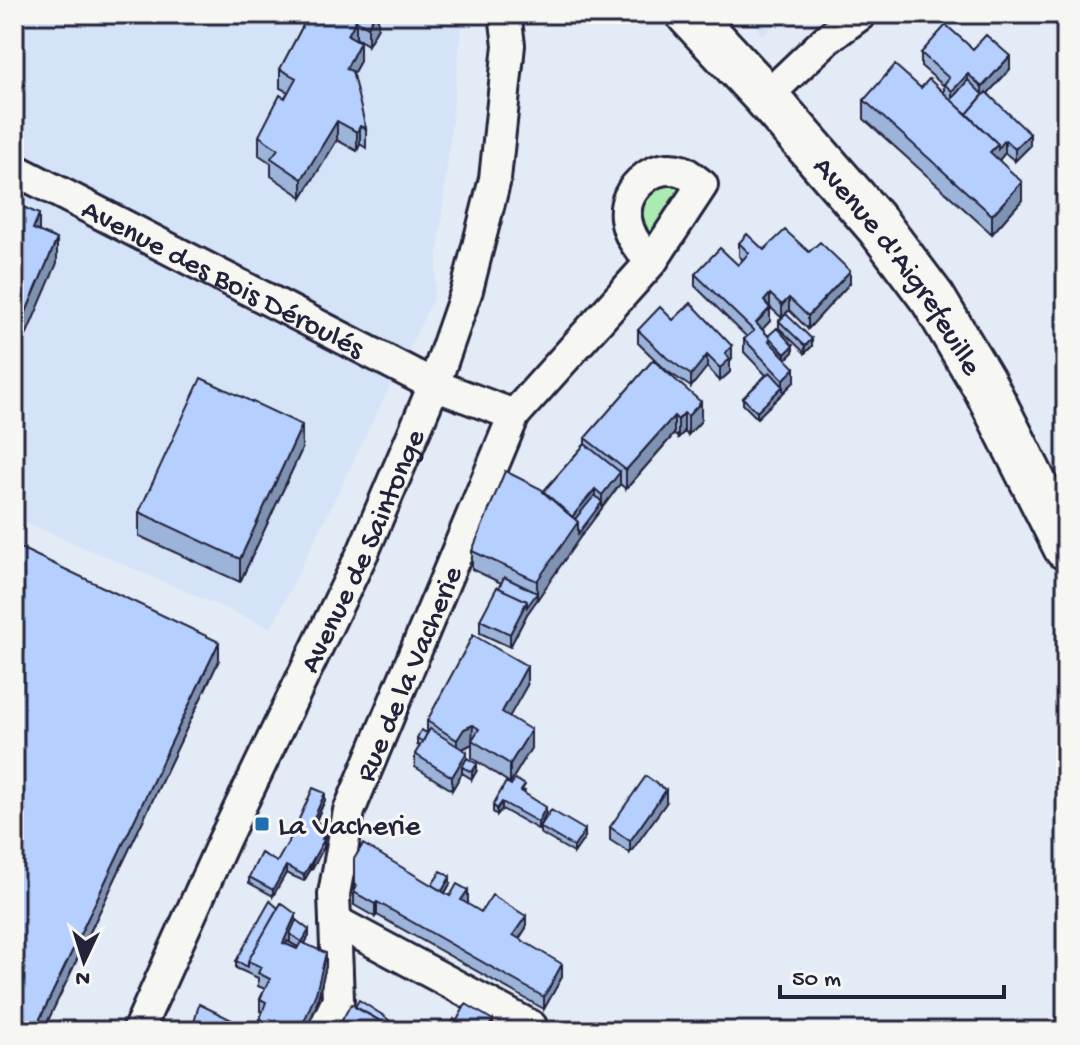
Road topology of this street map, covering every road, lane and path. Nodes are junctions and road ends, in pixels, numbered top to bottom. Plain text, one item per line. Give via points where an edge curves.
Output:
1 (505, 14) edge
2 (522, 14) edge
3 (689, 14) edge
4 (861, 14) edge
5 (509, 45) junction
6 (766, 97) junction
7 (14, 169) edge
8 (652, 261) dead end
9 (434, 385) junction
10 (514, 415) junction
11 (1066, 547) edge
12 (335, 921) junction
13 (138, 1031) edge
14 (323, 1031) edge
15 (531, 1031) edge

1 - 5 street, Avenue de Saintonge
2 - 5 street, Avenue de Saintonge
3 - 6 main road, Avenue d'Aigrefeuille
4 - 6 street
5 - 9 street, Avenue de Saintonge via 495,179 467,290
6 - 11 main road, Avenue d'Aigrefeuille via 879,227 933,299 985,386
7 - 9 street, Avenue des Bois Déroulés
8 - 10 street, Rue de la Vacherie
9 - 10 street
9 - 13 street, Avenue de Saintonge via 364,550
10 - 12 street, Rue de la Vacherie via 349,811 334,894
12 - 14 street, Rue de la Vacherie via 338,1000
12 - 15 street via 531,1026

